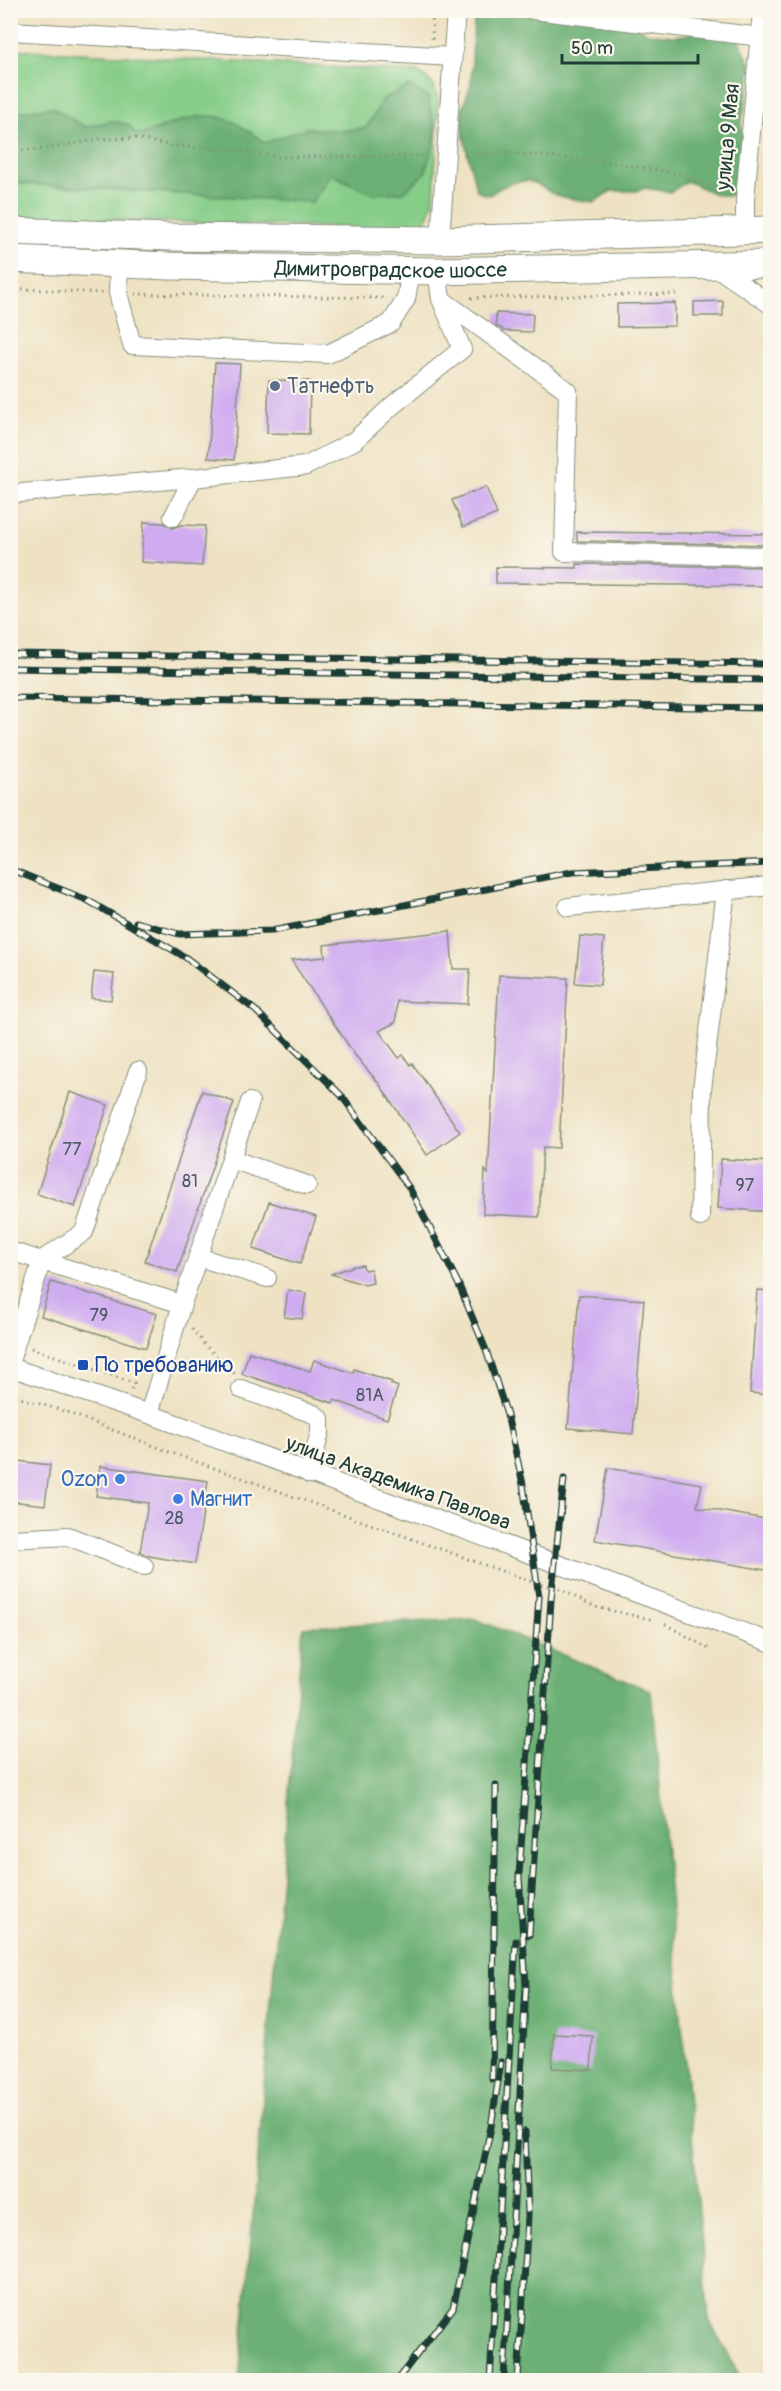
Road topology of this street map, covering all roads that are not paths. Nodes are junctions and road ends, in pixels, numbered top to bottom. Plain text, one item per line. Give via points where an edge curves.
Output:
1 (456, 10) edge
2 (534, 10) edge
3 (762, 10) edge
4 (10, 31) edge
5 (765, 38) edge
6 (452, 57) junction
7 (10, 231) edge
8 (758, 231) edge
9 (440, 240) junction
10 (10, 259) edge
11 (712, 264) junction
12 (771, 264) edge
13 (119, 265) junction
14 (424, 271) junction
15 (441, 299) junction
16 (771, 304) edge
17 (193, 478) junction
18 (10, 494) edge
19 (172, 518) dead end
20 (771, 556) edge
21 (771, 886) edge
22 (726, 890) junction
23 (568, 907) dead end
24 (138, 1071) dead end
25 (250, 1102) dead end
26 (231, 1159) junction
27 (307, 1185) dead end
28 (700, 1217) dead end
29 (10, 1251) edge
30 (198, 1257) junction
31 (42, 1260) junction
32 (267, 1278) dead end
33 (182, 1304) junction
34 (10, 1361) edge
35 (10, 1367) edge
36 (241, 1389) dead end
37 (149, 1414) junction
38 (309, 1474) junction
39 (10, 1539) edge
40 (144, 1566) dead end
41 (771, 1642) edge

1 - 6 street
2 - 5 street
3 - 5 street, улица 9 Мая
4 - 6 street
5 - 8 street, улица 9 Мая via 745,199
6 - 9 street
7 - 9 highway, Димитровградское шоссе
8 - 9 highway, Димитровградское шоссе
10 - 13 highway, Димитровградское шоссе
11 - 12 highway, Димитровградское шоссе
11 - 14 highway, Димитровградское шоссе
11 - 16 street
13 - 14 highway, Димитровградское шоссе
13 - 14 street via 118,293 132,345 328,354 392,322
14 - 15 street
15 - 17 street via 462,349 354,441 306,466
15 - 20 street via 567,391 564,552
17 - 18 street
17 - 19 street
21 - 22 street
22 - 23 street
22 - 28 street via 702,1090
24 - 31 street via 84,1232
25 - 26 street
26 - 27 street
26 - 30 street
29 - 31 street
30 - 32 street
30 - 33 street
31 - 33 street
31 - 34 street
33 - 37 street
35 - 37 street, улица Академика Павлова
36 - 38 street via 320,1419
37 - 38 street, улица Академика Павлова
38 - 41 street, улица Академика Павлова
39 - 40 street via 68,1536

